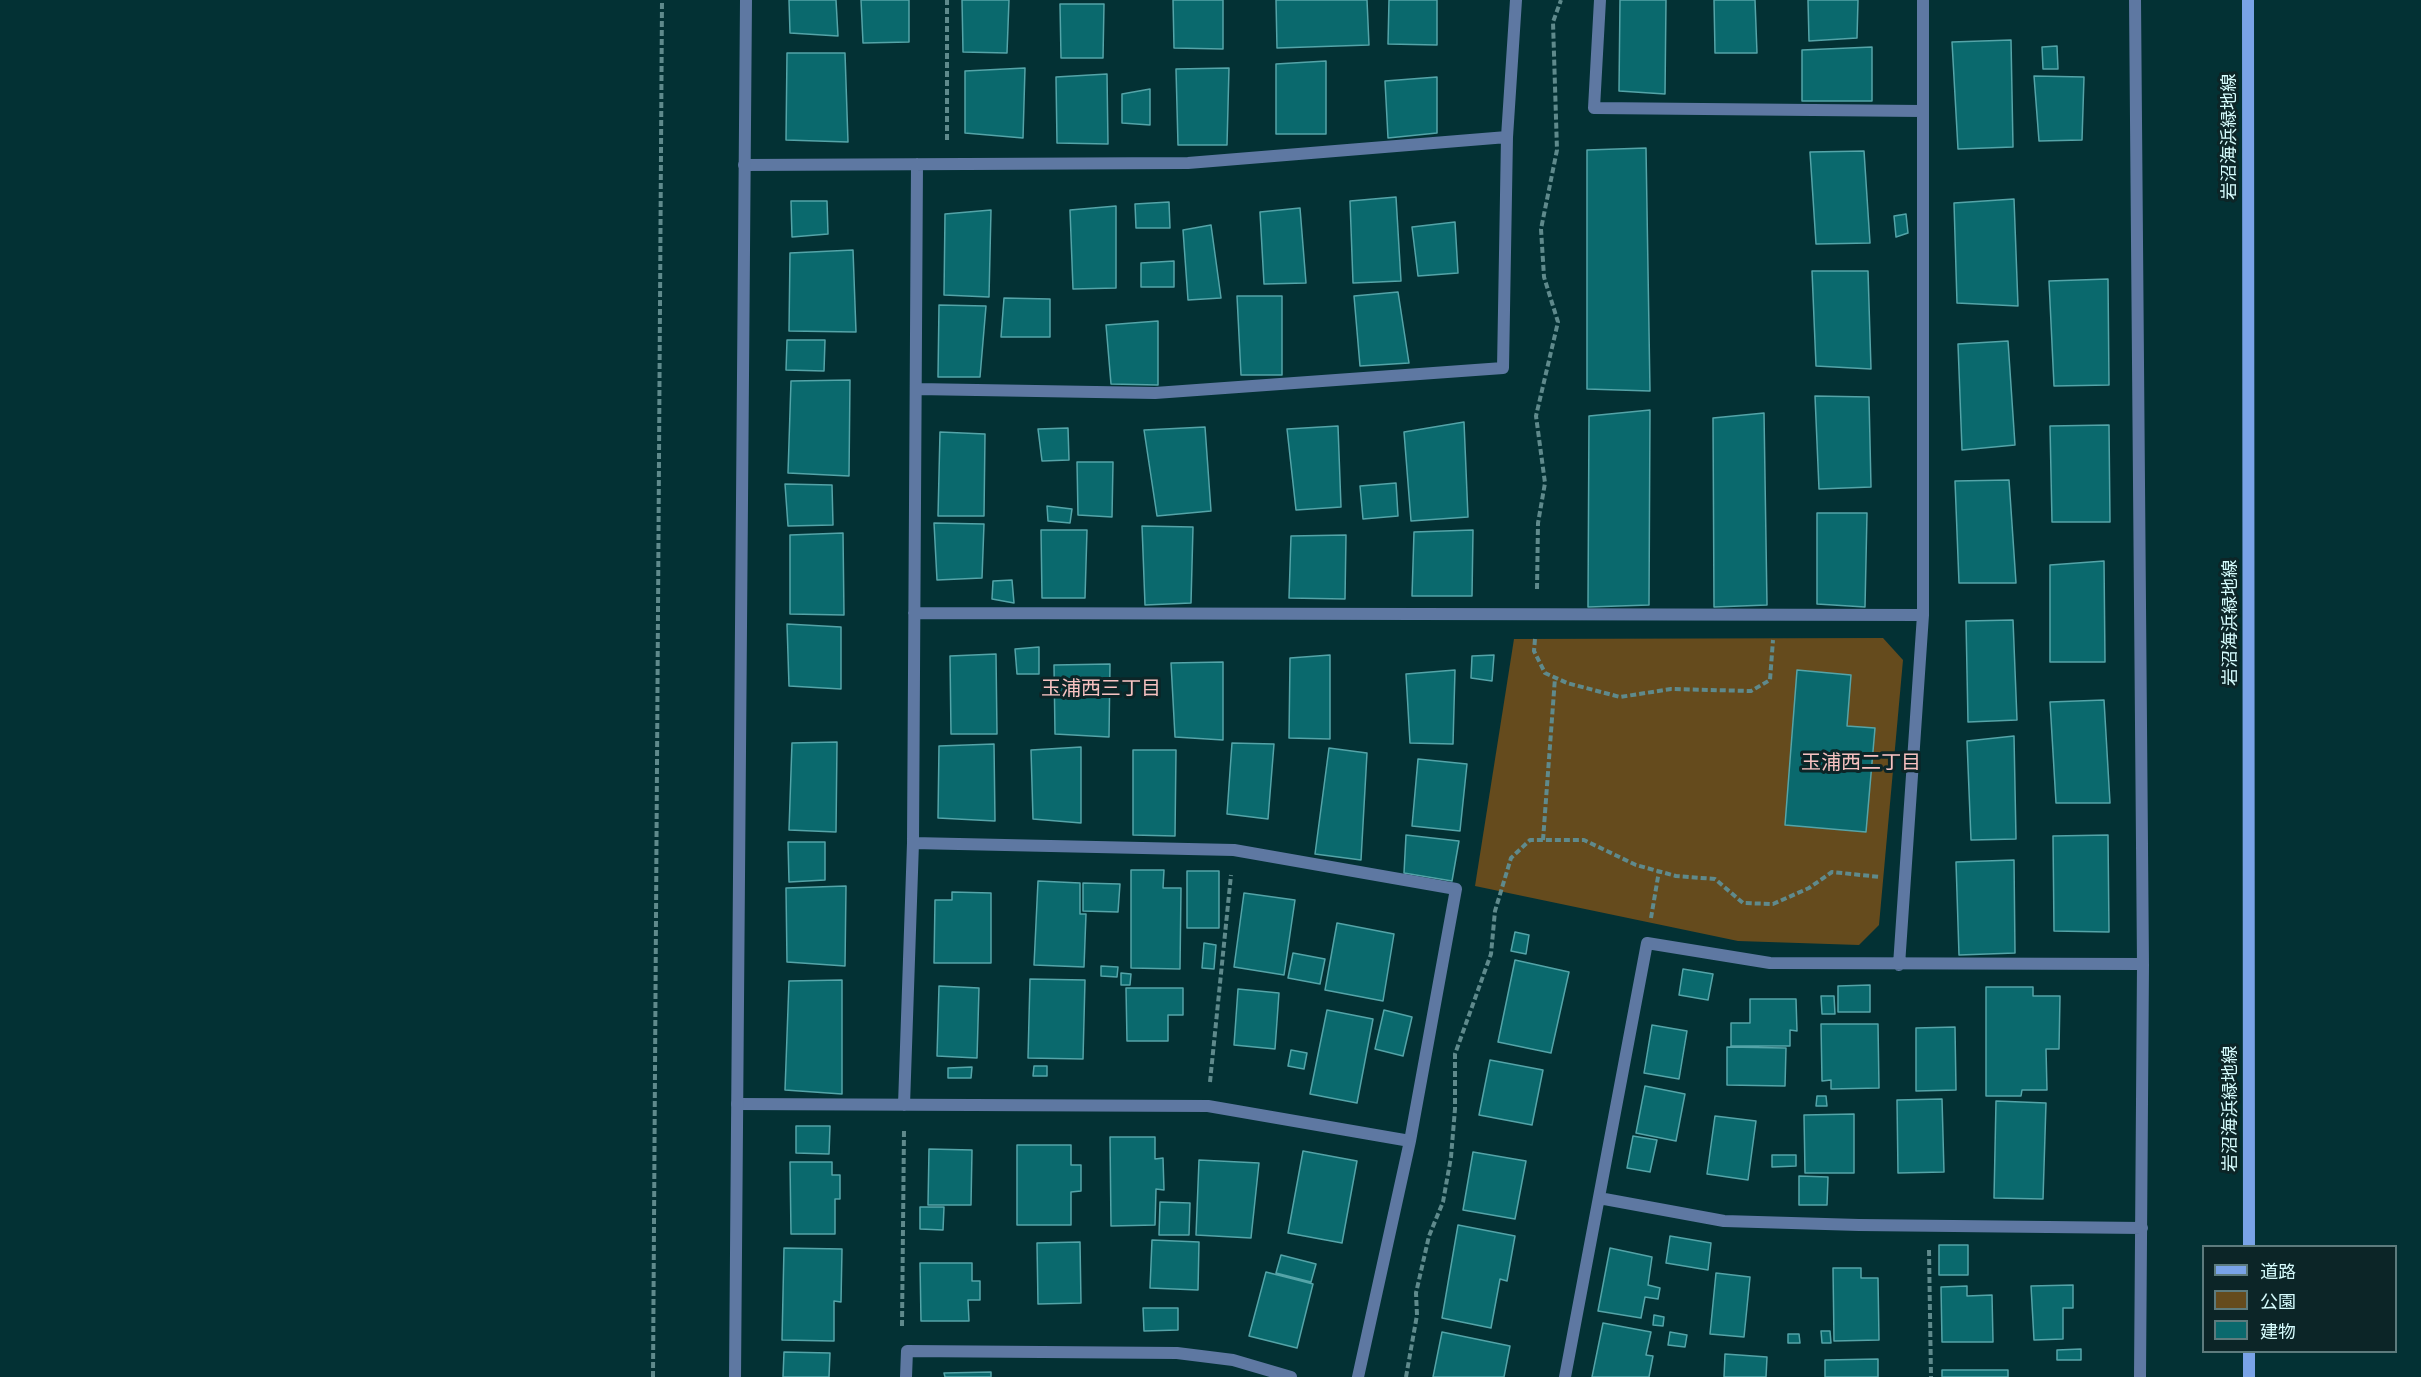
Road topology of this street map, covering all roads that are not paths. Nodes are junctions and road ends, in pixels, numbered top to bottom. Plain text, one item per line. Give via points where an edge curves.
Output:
1 (746, 0) edge
2 (1516, 0) edge
3 (1600, 0) edge
4 (1923, 0) edge
5 (2135, 0) edge
6 (2247, 0) edge
7 (1922, 111) junction
8 (1507, 137) junction
9 (744, 165) junction
10 (917, 165) junction
11 (917, 389) junction
12 (914, 613) junction
13 (1923, 615) junction
14 (914, 843) junction
15 (1899, 964) junction
16 (2143, 964) junction
17 (737, 1104) junction
18 (904, 1105) junction
19 (1410, 1141) junction
20 (1599, 1198) junction
21 (2142, 1228) junction
22 (2249, 1245) edge
23 (2249, 1353) edge
24 (735, 1377) edge
25 (906, 1377) edge
26 (1291, 1377) edge
27 (1358, 1377) edge
28 (1565, 1377) edge
29 (2140, 1377) edge
30 (2249, 1377) edge

1 - 9 street
2 - 8 street
3 - 7 street via 1594,108
4 - 7 street
5 - 16 street
6 - 22 main road, 岩沼海浜緑地線
7 - 13 street
8 - 10 street via 1188,163
8 - 11 street via 1503,368 1155,393
9 - 10 street
9 - 17 street
10 - 11 street
11 - 12 street
12 - 13 street
12 - 14 street
13 - 15 street
14 - 18 street
14 - 19 street via 1234,850 1456,889
15 - 16 street
15 - 20 street via 1770,963 1647,943
16 - 21 street
17 - 18 street
17 - 24 street
18 - 19 street via 1208,1106
19 - 27 street
20 - 21 street via 1724,1221
20 - 28 street
21 - 29 street
23 - 30 main road
25 - 26 street via 907,1351 1177,1353 1233,1360

